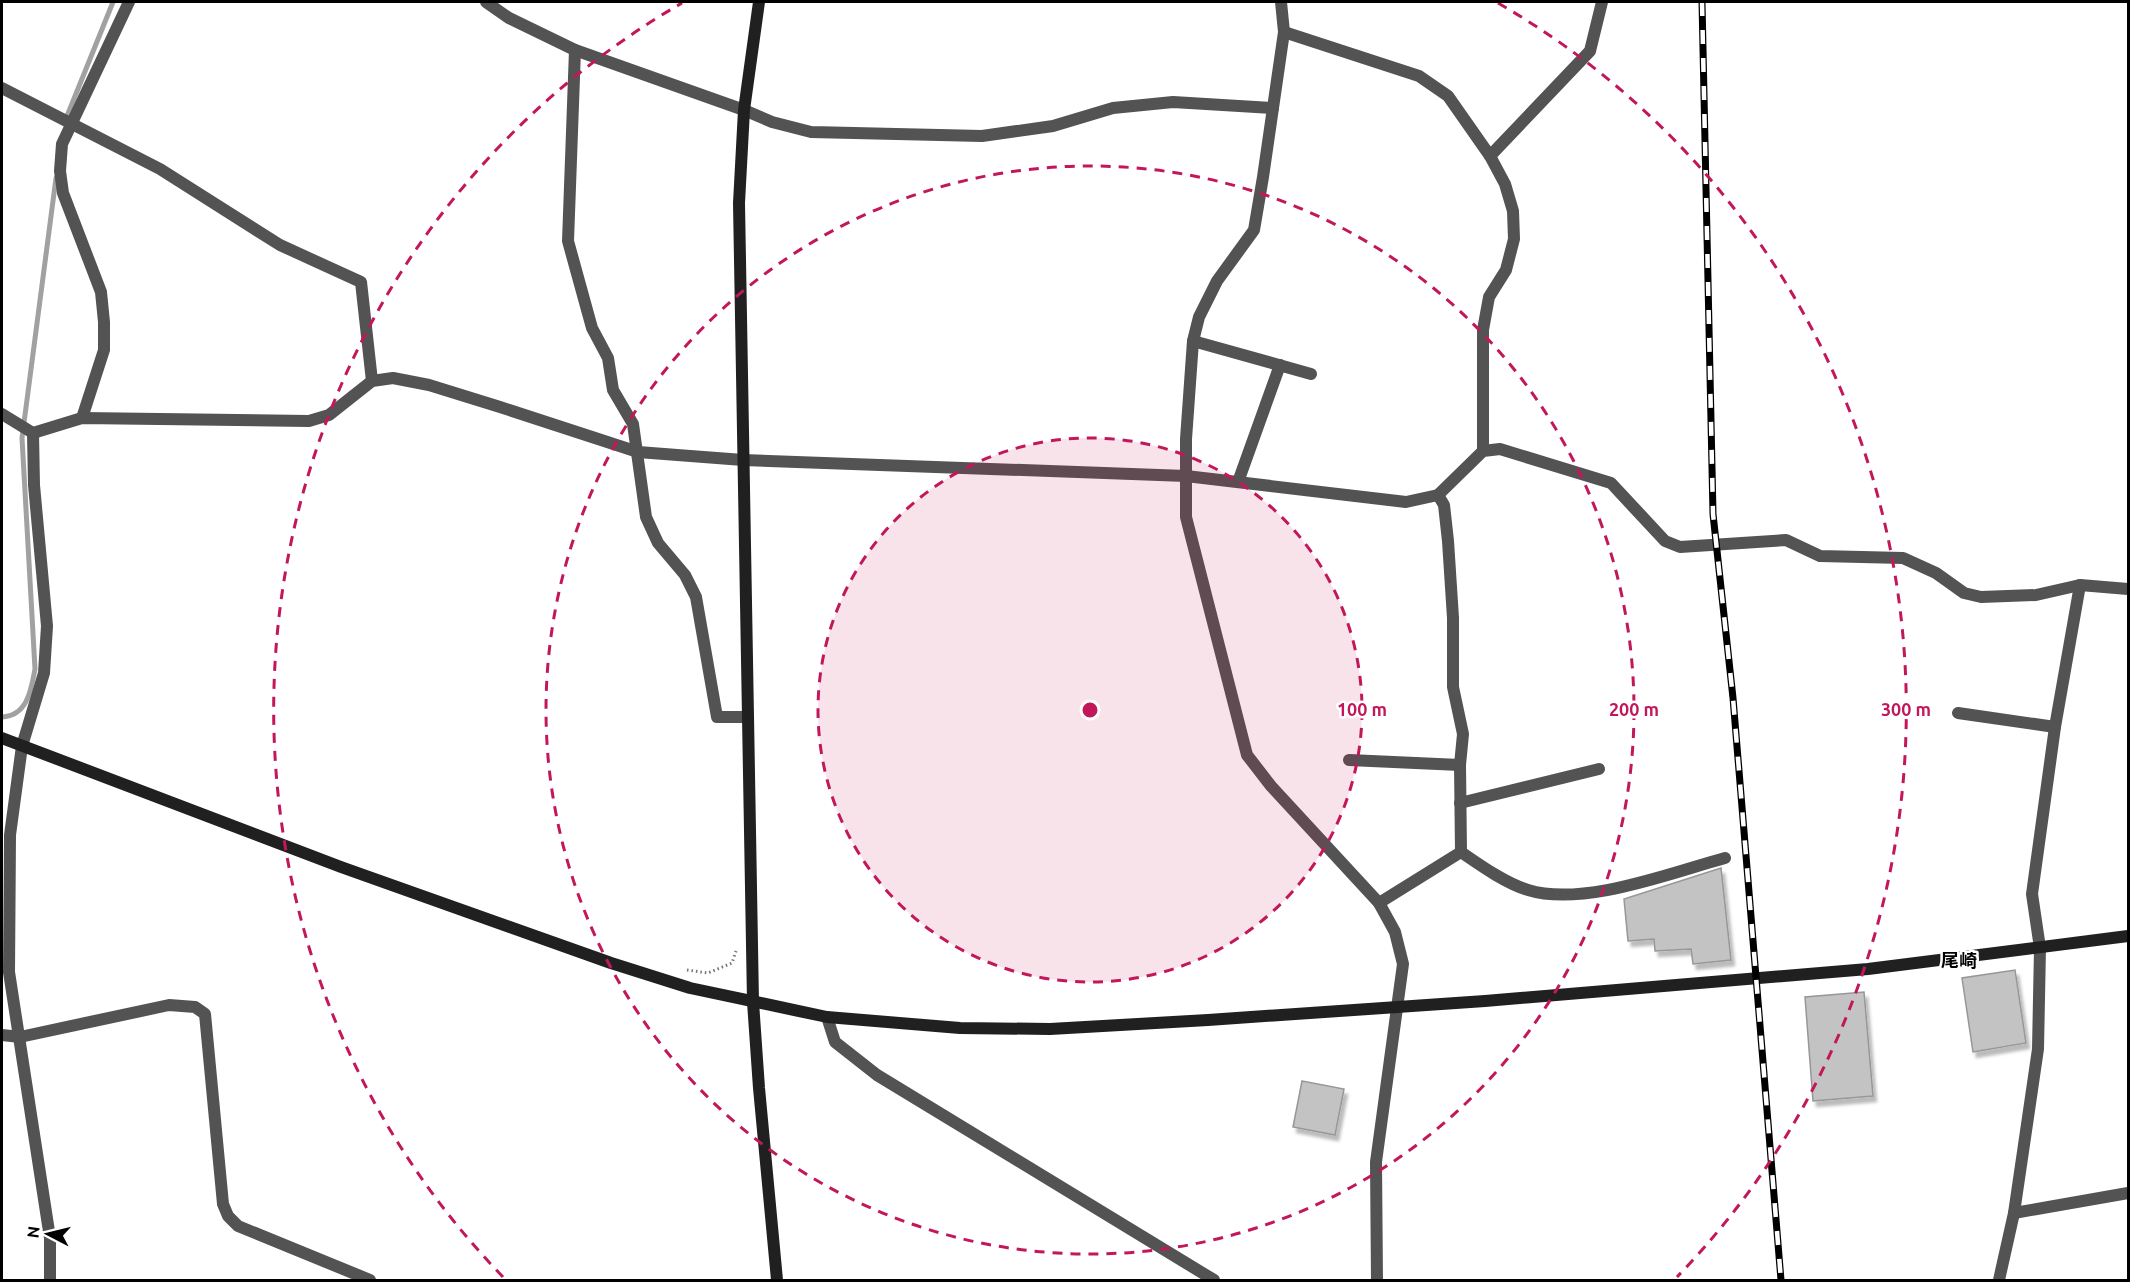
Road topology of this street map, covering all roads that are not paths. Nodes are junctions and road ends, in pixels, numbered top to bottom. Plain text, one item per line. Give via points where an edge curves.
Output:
1 (129, 2) edge
2 (486, 2) edge
3 (759, 2) edge
4 (1281, 2) edge
5 (1602, 2) edge
6 (1284, 32) junction
7 (574, 50) junction
8 (2, 88) edge
9 (1273, 108) junction
10 (744, 110) junction
11 (72, 124) junction
12 (1490, 156) junction
13 (1193, 341) junction
14 (1280, 365) junction
15 (1311, 374) dead end
16 (372, 381) junction
17 (2, 414) edge
18 (82, 417) junction
19 (33, 433) junction
20 (1483, 451) junction
21 (638, 453) junction
22 (743, 460) junction
23 (1186, 476) junction
24 (1238, 482) junction
25 (1438, 495) junction
26 (2080, 585) junction
27 (2128, 589) edge
28 (1958, 712) dead end
29 (748, 717) junction
30 (2055, 727) junction
31 (2, 738) edge
32 (22, 746) junction
33 (1349, 760) dead end
34 (1460, 765) junction
35 (1599, 769) dead end
36 (1460, 803) junction
37 (1461, 852) junction
38 (1725, 858) dead end
39 (1379, 903) junction
40 (2128, 936) edge
41 (2040, 948) junction
42 (753, 1002) junction
43 (1398, 1008) junction
44 (827, 1017) junction
45 (2, 1035) edge
46 (20, 1037) junction
47 (2128, 1193) edge
48 (2014, 1213) junction
49 (50, 1281) edge
50 (370, 1281) edge
51 (777, 1281) edge
52 (1214, 1281) edge
53 (1377, 1281) edge
54 (1999, 1281) edge

1 - 11 street
2 - 7 street via 509,18
3 - 10 street
4 - 6 street
5 - 12 street via 1590,51
6 - 9 street
6 - 12 street via 1419,76 1448,96
7 - 10 street
7 - 21 street via 568,241 592,328 608,358 613,390 633,424
8 - 11 street
9 - 10 street via 1173,102 1113,108 1053,126 982,136 811,132
9 - 13 street via 1254,230 1217,281 1198,317
10 - 22 street via 739,203
11 - 16 street via 160,169 280,245 361,282
11 - 18 street via 62,144 63,193 101,292 104,322 104,350
12 - 20 street via 1505,184 1514,239 1506,270 1489,297 1483,330
13 - 14 street
13 - 23 street
14 - 15 street
14 - 24 street
16 - 18 street via 329,415 309,421
16 - 21 street via 393,378 429,385
17 - 19 street
18 - 19 street
19 - 32 street via 47,626 44,673
20 - 25 street
20 - 26 street via 1500,449 1611,483 1665,541 1680,547 1785,540 1820,556 1903,558 1936,573 1964,593 1981,597 2036,595
21 - 22 street
21 - 29 street via 646,517 658,543 685,575 696,597 717,717
22 - 23 street
22 - 29 street
23 - 24 street
23 - 39 street via 1186,517 1247,755
24 - 25 street via 1406,502
25 - 34 street via 1444,505 1448,541 1453,687 1464,734
26 - 27 street
26 - 30 street
28 - 30 street
29 - 42 street
30 - 41 street via 2032,894
31 - 32 street
32 - 42 street via 340,867 611,963 690,988
32 - 46 street via 10,835 8,920 9,972
33 - 34 street
34 - 36 street
35 - 36 street
36 - 37 street
37 - 38 street via 1528,890 1564,896 1607,891
37 - 39 street
39 - 43 street via 1395,932 1403,964
40 - 41 street
41 - 43 street via 1868,969
41 - 48 street via 2038,1049
42 - 44 street
42 - 51 street
43 - 44 street via 1050,1029 960,1028
43 - 53 street via 1377,1162
44 - 52 street via 835,1042 877,1074
45 - 46 street
46 - 49 street via 50,1238
46 - 50 street via 168,1005 195,1007 205,1014 223,1204 228,1216 238,1226
47 - 48 street
48 - 54 street

